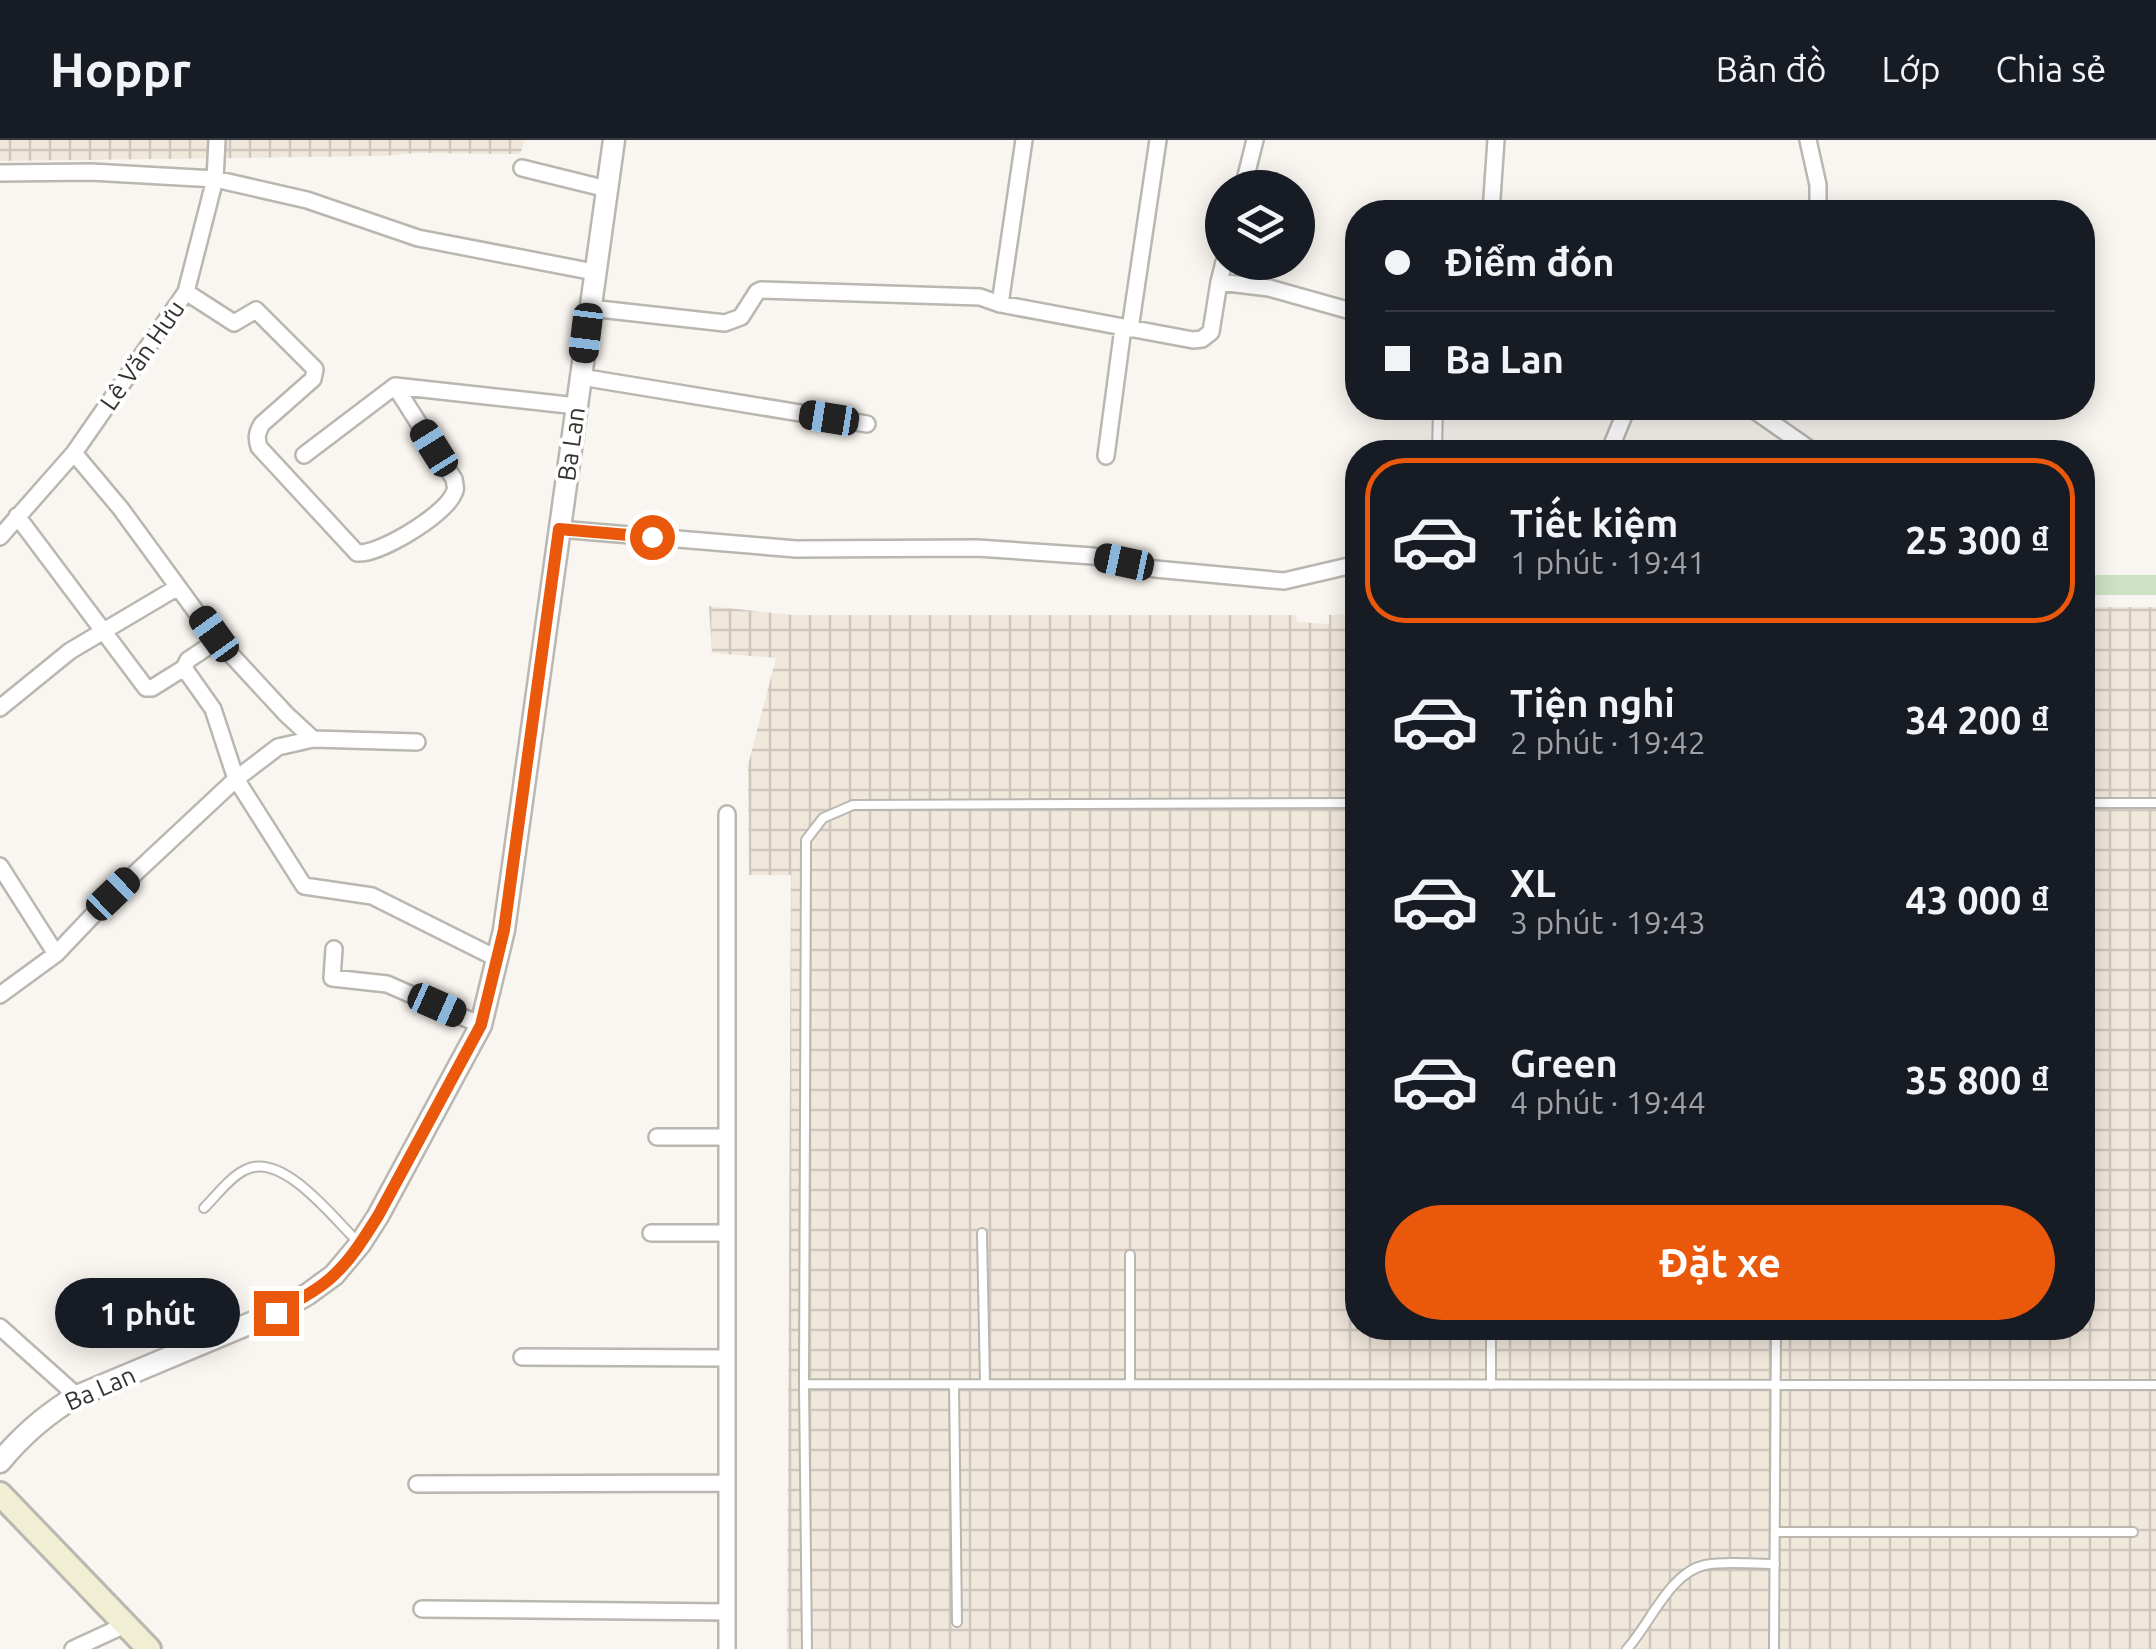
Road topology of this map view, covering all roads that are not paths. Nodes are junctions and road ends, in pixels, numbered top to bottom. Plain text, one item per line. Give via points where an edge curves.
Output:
1 (216, 140) edge
2 (614, 140) edge
3 (1024, 140) edge
4 (1158, 140) edge
5 (1255, 140) edge
6 (1496, 140) edge
7 (1808, 140) edge
8 (522, 168) dead end
9 (1248, 170) edge
10 (0, 173) edge
11 (215, 178) junction
12 (607, 189) junction
13 (1492, 200) edge
14 (1818, 200) edge
15 (594, 272) junction
16 (1219, 282) joint
17 (186, 292) junction
18 (1000, 304) junction
19 (590, 308) junction
20 (1345, 309) edge
21 (1126, 328) junction
22 (581, 377) junction
23 (394, 386) junction
24 (577, 406) junction
25 (1768, 420) edge
26 (867, 424) dead end
27 (1797, 440) edge
28 (74, 453) junction
29 (304, 455) dead end
30 (1106, 456) dead end
31 (18, 516) junction
32 (559, 529) junction
33 (0, 537) edge
34 (1345, 567) edge
35 (178, 587) junction
36 (104, 632) junction
37 (218, 640) junction
38 (184, 668) junction
39 (0, 708) edge
40 (313, 739) junction
41 (416, 742) dead end
42 (236, 779) junction
43 (1345, 803) edge
44 (2095, 803) edge
45 (2156, 803) edge
46 (726, 814) dead end
47 (0, 866) edge
48 (334, 949) dead end
49 (56, 954) junction
50 (498, 958) junction
51 (0, 995) edge
52 (481, 1025) junction
53 (657, 1137) dead end
54 (727, 1137) junction
55 (204, 1208) dead end
56 (651, 1233) dead end
57 (727, 1233) junction
58 (982, 1233) dead end
59 (360, 1244) junction
60 (1130, 1255) dead end
61 (0, 1326) edge
62 (1491, 1340) edge
63 (1776, 1340) edge
64 (522, 1357) dead end
65 (727, 1358) junction
66 (804, 1384) junction
67 (954, 1384) junction
68 (985, 1384) junction
69 (1130, 1384) junction
70 (1491, 1385) junction
71 (1777, 1385) junction
72 (2156, 1386) edge
73 (77, 1396) junction
74 (0, 1462) edge
75 (727, 1483) junction
76 (416, 1484) dead end
77 (0, 1494) edge
78 (1776, 1532) junction
79 (2133, 1532) dead end
80 (1775, 1564) junction
81 (422, 1609) dead end
82 (727, 1612) junction
83 (957, 1622) dead end
84 (126, 1626) junction
85 (73, 1649) edge
86 (148, 1649) edge
87 (727, 1649) edge
88 (807, 1649) edge
89 (1627, 1649) edge
90 (1774, 1649) edge

1 - 11 street, Lê Văn Hưu
2 - 12 street, Ba Lan
3 - 18 street
4 - 21 street
5 - 9 street
6 - 13 street
7 - 14 street
8 - 12 street
10 - 11 street
11 - 15 street via 418,238
11 - 17 street, Lê Văn Hưu
12 - 15 street, Ba Lan
15 - 19 street, Ba Lan
16 - 20 street
16 - 21 street via 1211,332 1202,339
17 - 23 street via 234,323 256,310 314,368 313,380 262,424 258,447 357,552 369,553 422,525 455,491
17 - 28 street, Lê Văn Hưu
18 - 19 street via 760,290 741,317 725,323
18 - 21 street
19 - 22 street, Ba Lan
21 - 30 street
22 - 24 street, Ba Lan
22 - 26 street
23 - 24 street
23 - 29 street
24 - 32 street, Ba Lan
25 - 27 street
28 - 31 street, Lê Văn Hưu
28 - 35 street
31 - 33 street, Lê Văn Hưu
31 - 36 street
32 - 34 street via 796,549 977,548 1093,556 1284,582
32 - 50 street, Ba Lan
35 - 36 street
35 - 37 street
36 - 38 street via 146,688
36 - 39 street via 70,650
37 - 38 street
37 - 40 street
38 - 42 street via 213,709
40 - 41 street
40 - 42 street via 278,747
42 - 49 street
42 - 50 street via 304,886 372,896
43 - 66 lane via 853,805 823,818 806,840
44 - 45 lane
46 - 54 street
47 - 49 street
48 - 52 street via 332,978 387,984
49 - 51 street
50 - 52 street, Ba Lan
52 - 59 street, Ba Lan
53 - 54 street
54 - 57 street
55 - 59 lane via 242,1170 271,1166 296,1180
56 - 57 street
57 - 65 street
58 - 68 lane
59 - 73 street, Ba Lan via 334,1275 276,1313
60 - 69 lane
61 - 73 street
62 - 70 lane
63 - 71 lane
64 - 65 street
65 - 75 street
66 - 67 lane
66 - 88 lane
67 - 68 lane
67 - 83 lane
68 - 69 lane
69 - 70 lane
70 - 71 lane
71 - 72 lane
71 - 78 lane
73 - 74 street, Ba Lan via 24,1432
75 - 76 street
75 - 82 street
77 - 84 main road
78 - 79 lane
78 - 80 lane
80 - 89 lane via 1704,1564 1687,1572
80 - 90 lane
81 - 82 street
82 - 87 street
84 - 85 street
84 - 86 main road

